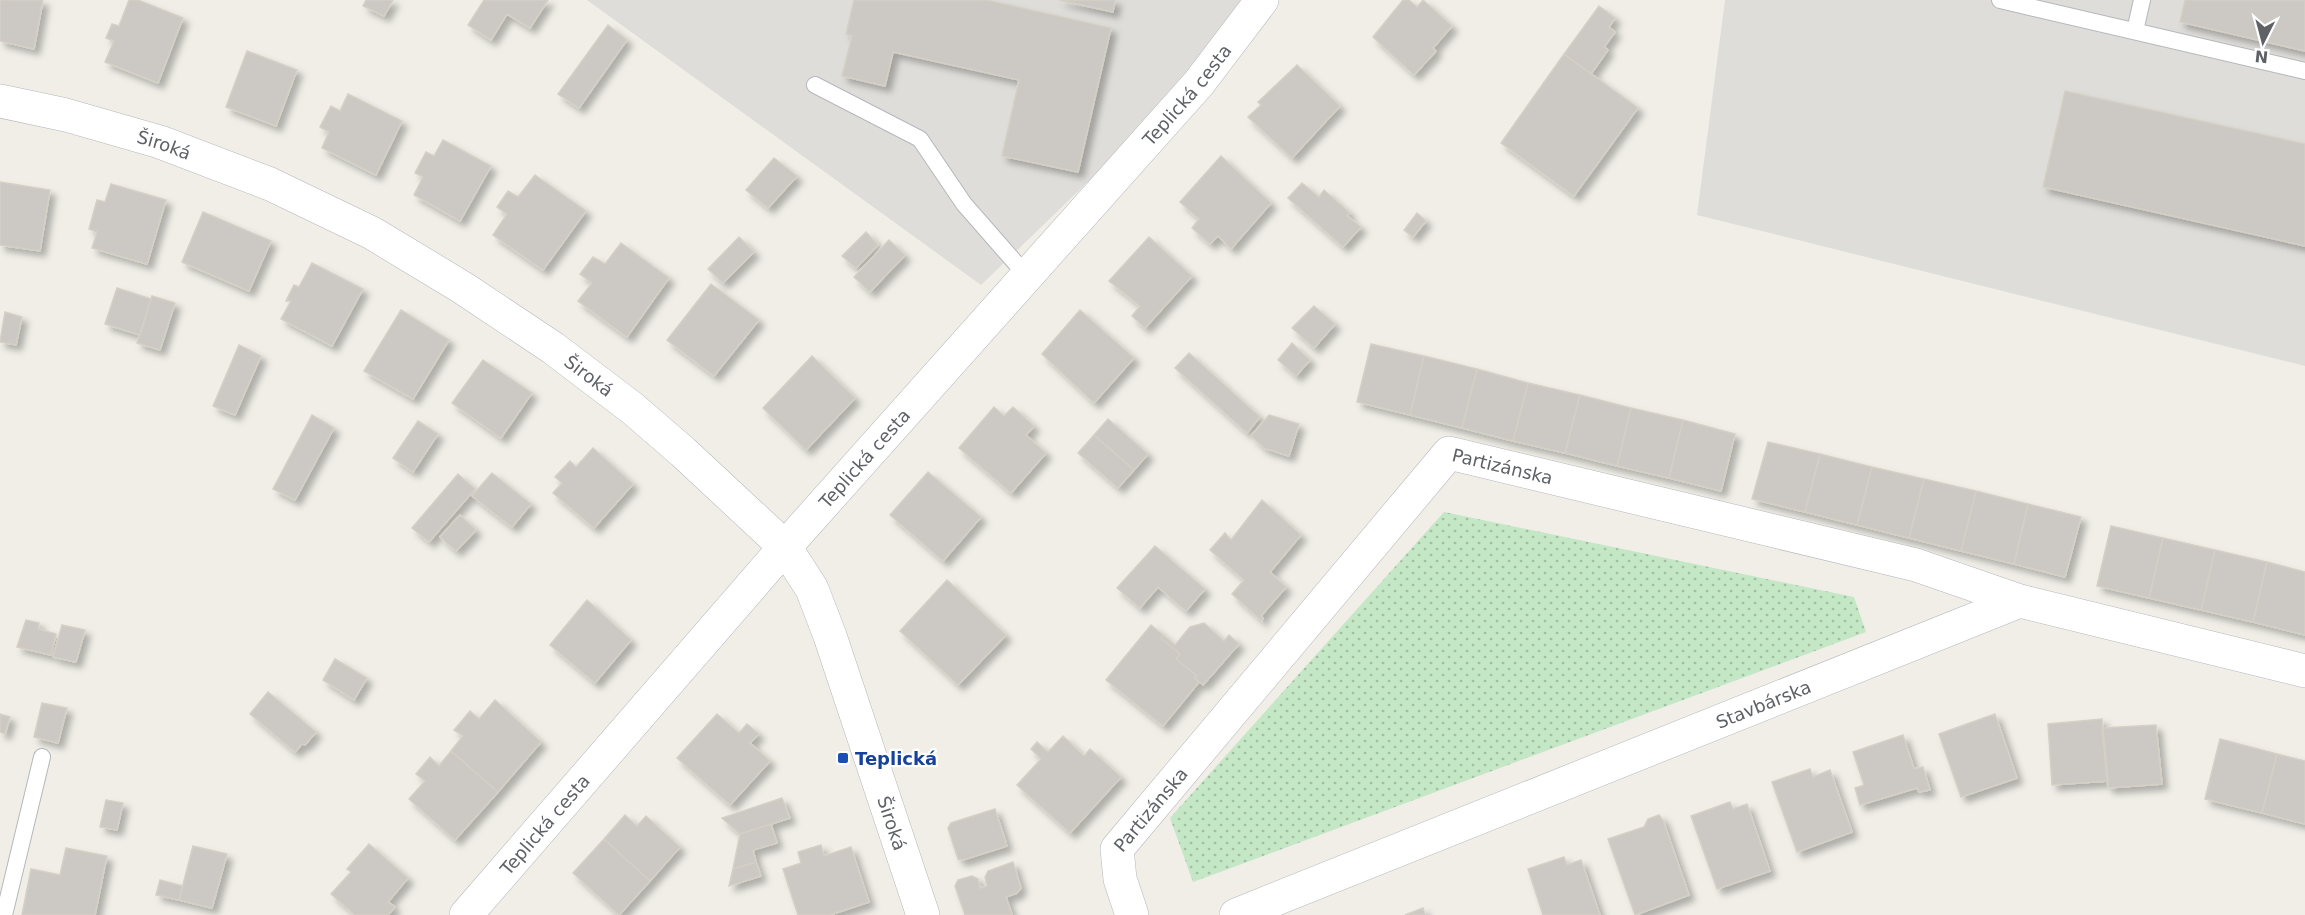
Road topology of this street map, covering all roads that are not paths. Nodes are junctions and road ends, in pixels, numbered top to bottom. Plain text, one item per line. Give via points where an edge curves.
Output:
1 (1262, 0) edge
2 (2000, 0) edge
3 (2142, 0) edge
4 (2135, 31) junction
5 (2305, 71) edge
6 (815, 86) dead end
7 (0, 101) edge
8 (1027, 276) junction
9 (785, 547) junction
10 (2020, 602) junction
11 (2305, 671) edge
12 (42, 757) dead end
13 (4, 915) edge
14 (465, 915) edge
15 (924, 915) edge
16 (1132, 915) edge
17 (1236, 915) edge

1 - 8 street, Teplická cesta via 1199,83
2 - 4 lane
3 - 4 lane
4 - 5 lane
6 - 8 lane via 920,139 964,204
7 - 9 street, Široká via 160,142 270,184 372,233 464,288 614,395 683,452
8 - 9 street, Teplická cesta
9 - 14 street, Teplická cesta
9 - 15 street, Široká via 812,589 826,626
10 - 11 street
10 - 16 street, Partizánska via 1916,565 1449,453 1117,849 1120,879
10 - 17 street, Stavbárska
12 - 13 lane

